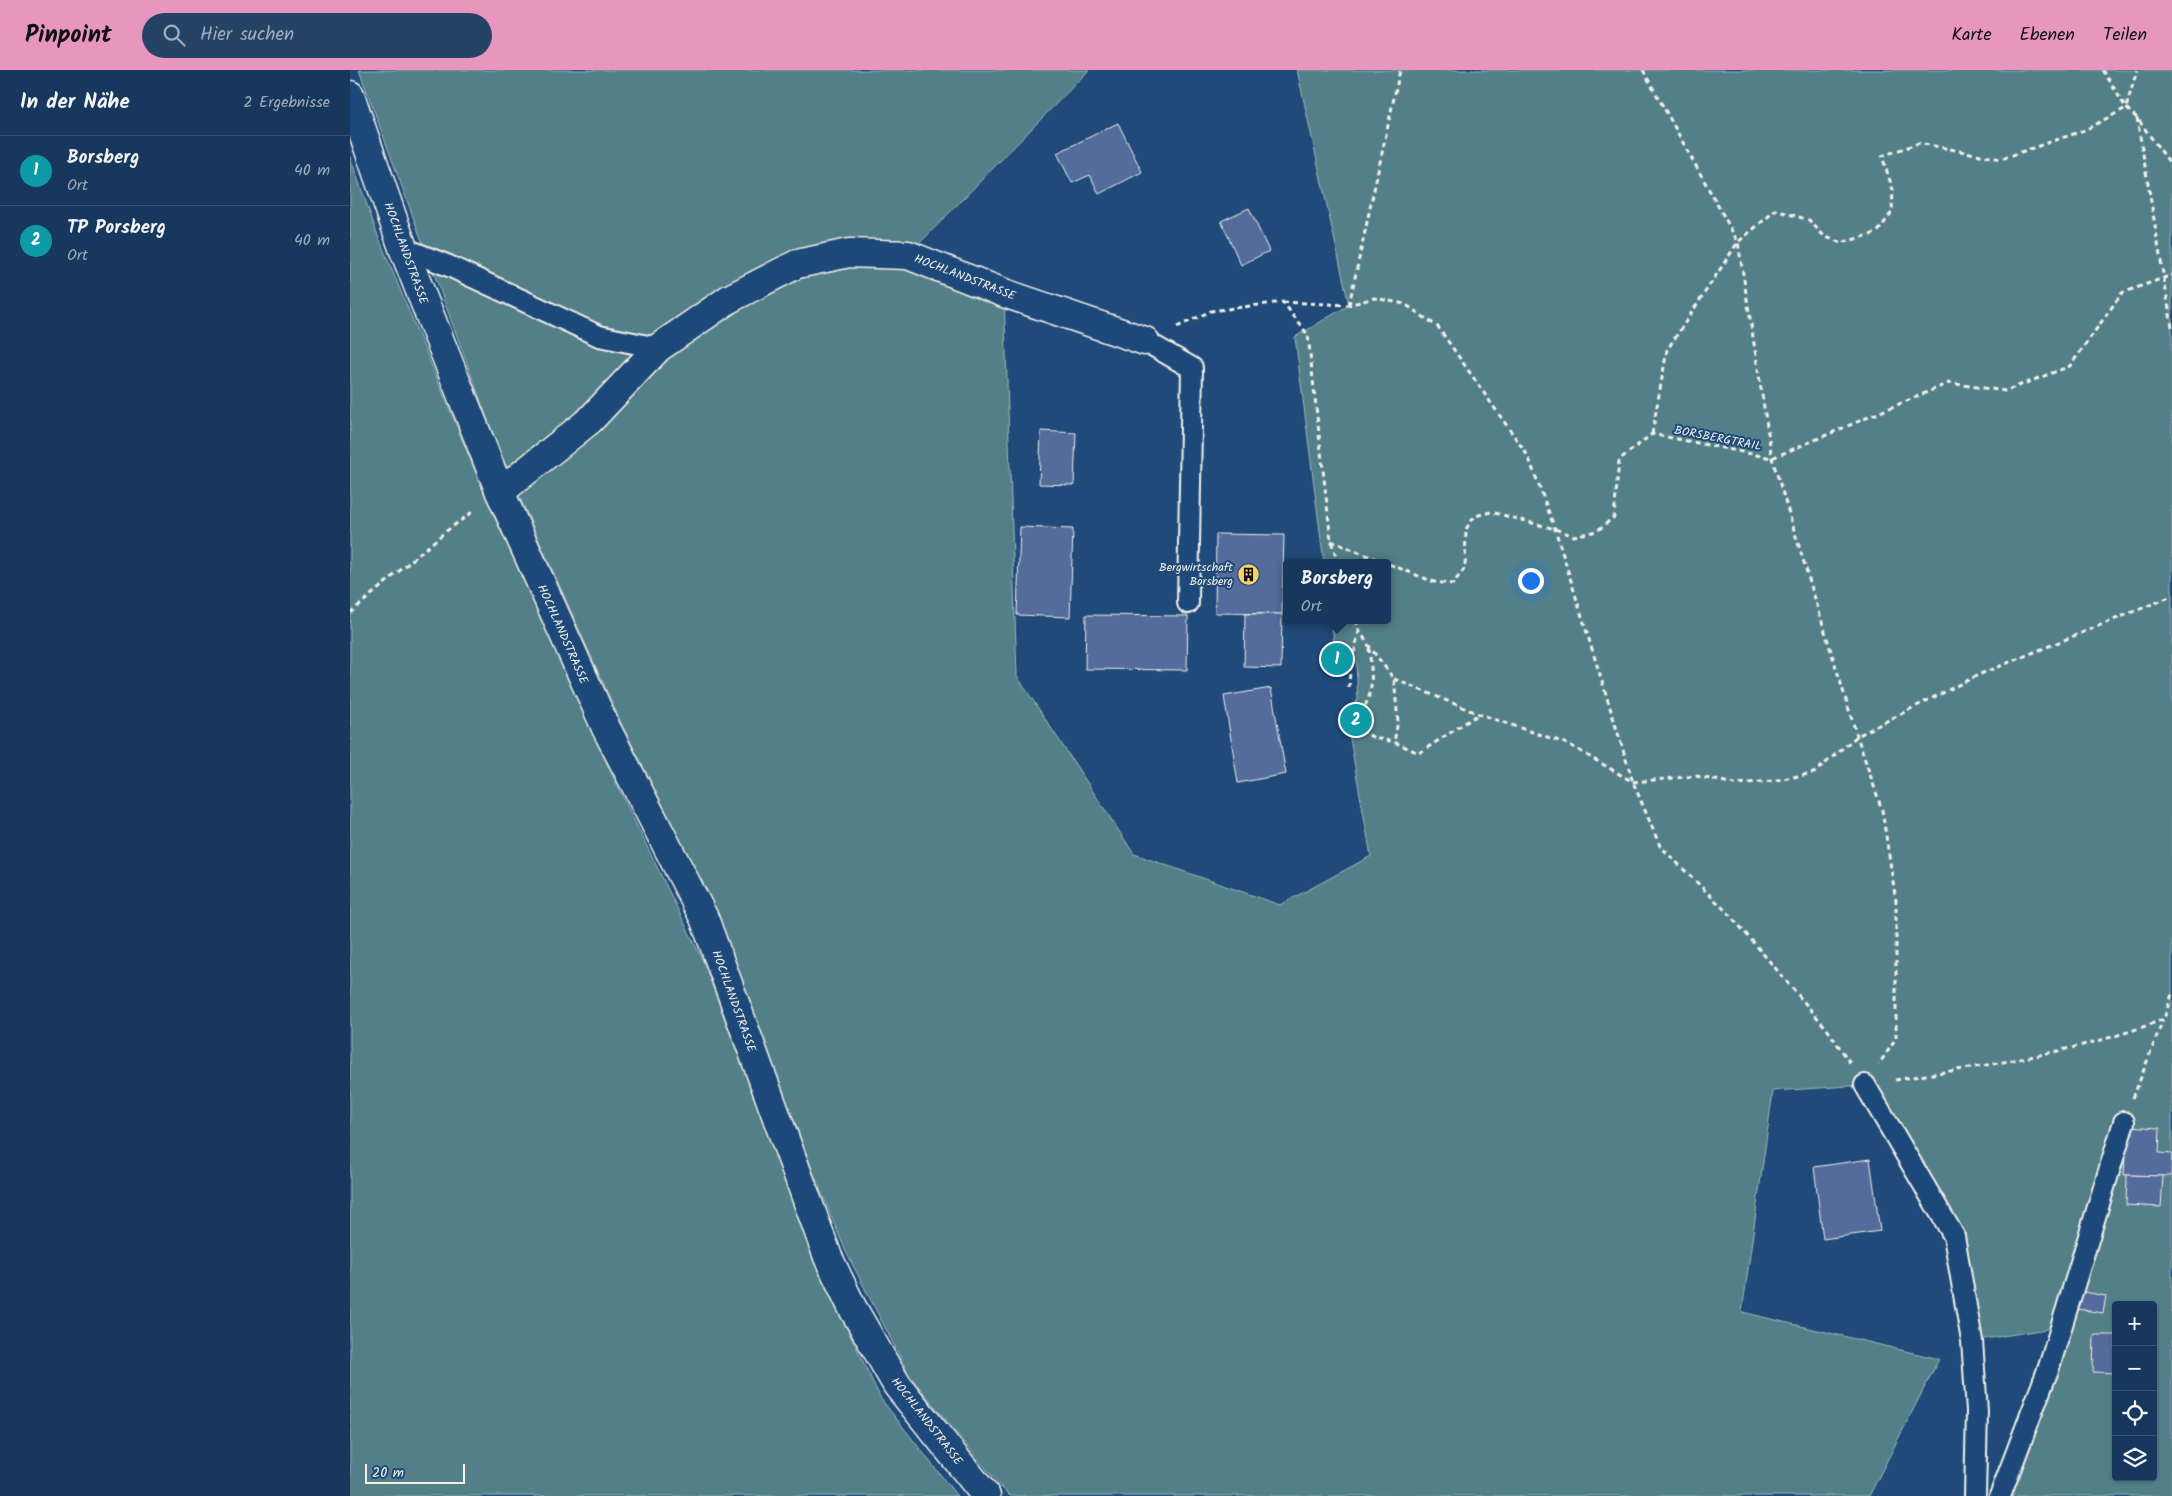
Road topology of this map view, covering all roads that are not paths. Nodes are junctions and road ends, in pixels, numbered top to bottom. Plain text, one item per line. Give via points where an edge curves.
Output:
1 (350, 95) edge
2 (403, 248) junction
3 (1145, 341) joint
4 (658, 348) junction
5 (500, 492) junction
6 (1188, 603) dead end
7 (1865, 1085) road end
8 (2124, 1122) road end
9 (986, 1496) edge
10 (1975, 1496) edge
11 (2000, 1496) edge

1 - 2 street, HOCHLANDSTRASSE
2 - 4 lane via 449,266 598,336
2 - 5 street, HOCHLANDSTRASSE
3 - 4 street, HOCHLANDSTRASSE via 1004,293 908,255 849,252 797,264 729,299
3 - 6 lane via 1192,368
4 - 5 street, HOCHLANDSTRASSE via 590,420
5 - 9 street, HOCHLANDSTRASSE via 606,728 704,918 810,1211 852,1307 897,1385
7 - 10 lane via 1954,1236 1972,1341 1977,1411
8 - 11 lane via 2049,1367

